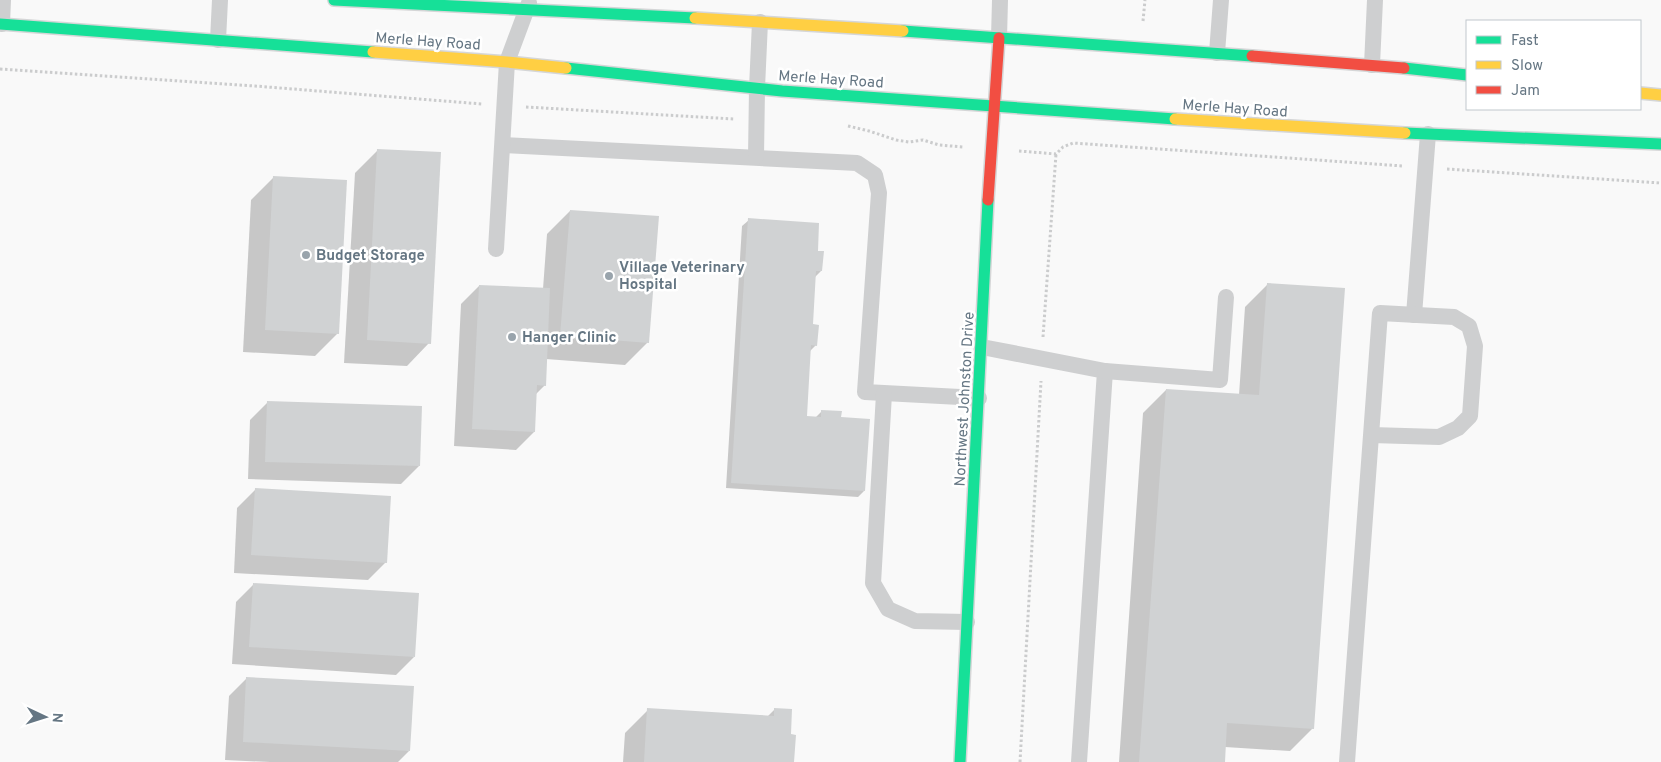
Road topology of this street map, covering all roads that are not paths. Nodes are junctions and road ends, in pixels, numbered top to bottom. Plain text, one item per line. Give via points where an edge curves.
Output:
1 (3, 0) edge
2 (220, 0) edge
3 (334, 0) edge
4 (1000, 0) edge
5 (1221, 0) edge
6 (1375, 0) edge
7 (529, 5) edge
8 (760, 22) junction
9 (1, 24) edge
10 (999, 38) junction
11 (218, 40) junction
12 (1217, 53) junction
13 (507, 62) junction
14 (1372, 65) junction
15 (1466, 75) edge
16 (757, 88) junction
17 (1641, 93) edge
18 (1661, 95) edge
19 (995, 106) junction
20 (1428, 134) junction
21 (1661, 144) edge
22 (503, 146) junction
23 (756, 157) junction
24 (496, 249) dead end
25 (1226, 297) dead end
26 (1414, 315) junction
27 (982, 347) junction
28 (1105, 371) junction
29 (884, 394) junction
30 (979, 398) junction
31 (1371, 435) junction
32 (967, 622) junction
33 (960, 762) edge
34 (1078, 762) edge
35 (1347, 762) edge

1 - 9 lane
2 - 11 lane
3 - 7 main road
4 - 10 lane
5 - 12 lane
6 - 14 lane
7 - 8 main road
7 - 13 lane
8 - 10 main road
8 - 16 lane
9 - 11 main road, Merle Hay Road
10 - 12 main road
10 - 19 main road, Northwest Johnston Drive
11 - 13 main road, Merle Hay Road
12 - 14 main road
13 - 16 main road, Merle Hay Road
13 - 22 lane
14 - 15 main road
16 - 19 main road, Merle Hay Road
16 - 23 lane
17 - 18 main road
19 - 20 main road, Merle Hay Road
19 - 27 main road, Northwest Johnston Drive
20 - 21 main road, Merle Hay Road
20 - 26 lane
22 - 23 lane
22 - 24 lane
23 - 29 lane via 857,163 875,175 879,193 865,392
25 - 28 lane via 1220,380
26 - 31 lane via 1380,313
26 - 31 lane via 1454,317 1469,326 1474,346 1470,416 1458,428 1439,438
27 - 28 lane
27 - 30 main road, Northwest Johnston Drive
28 - 34 lane
29 - 30 lane
29 - 32 lane via 873,583 888,609 915,621
30 - 32 main road, Northwest Johnston Drive
31 - 35 lane
32 - 33 main road, Northwest Johnston Drive

